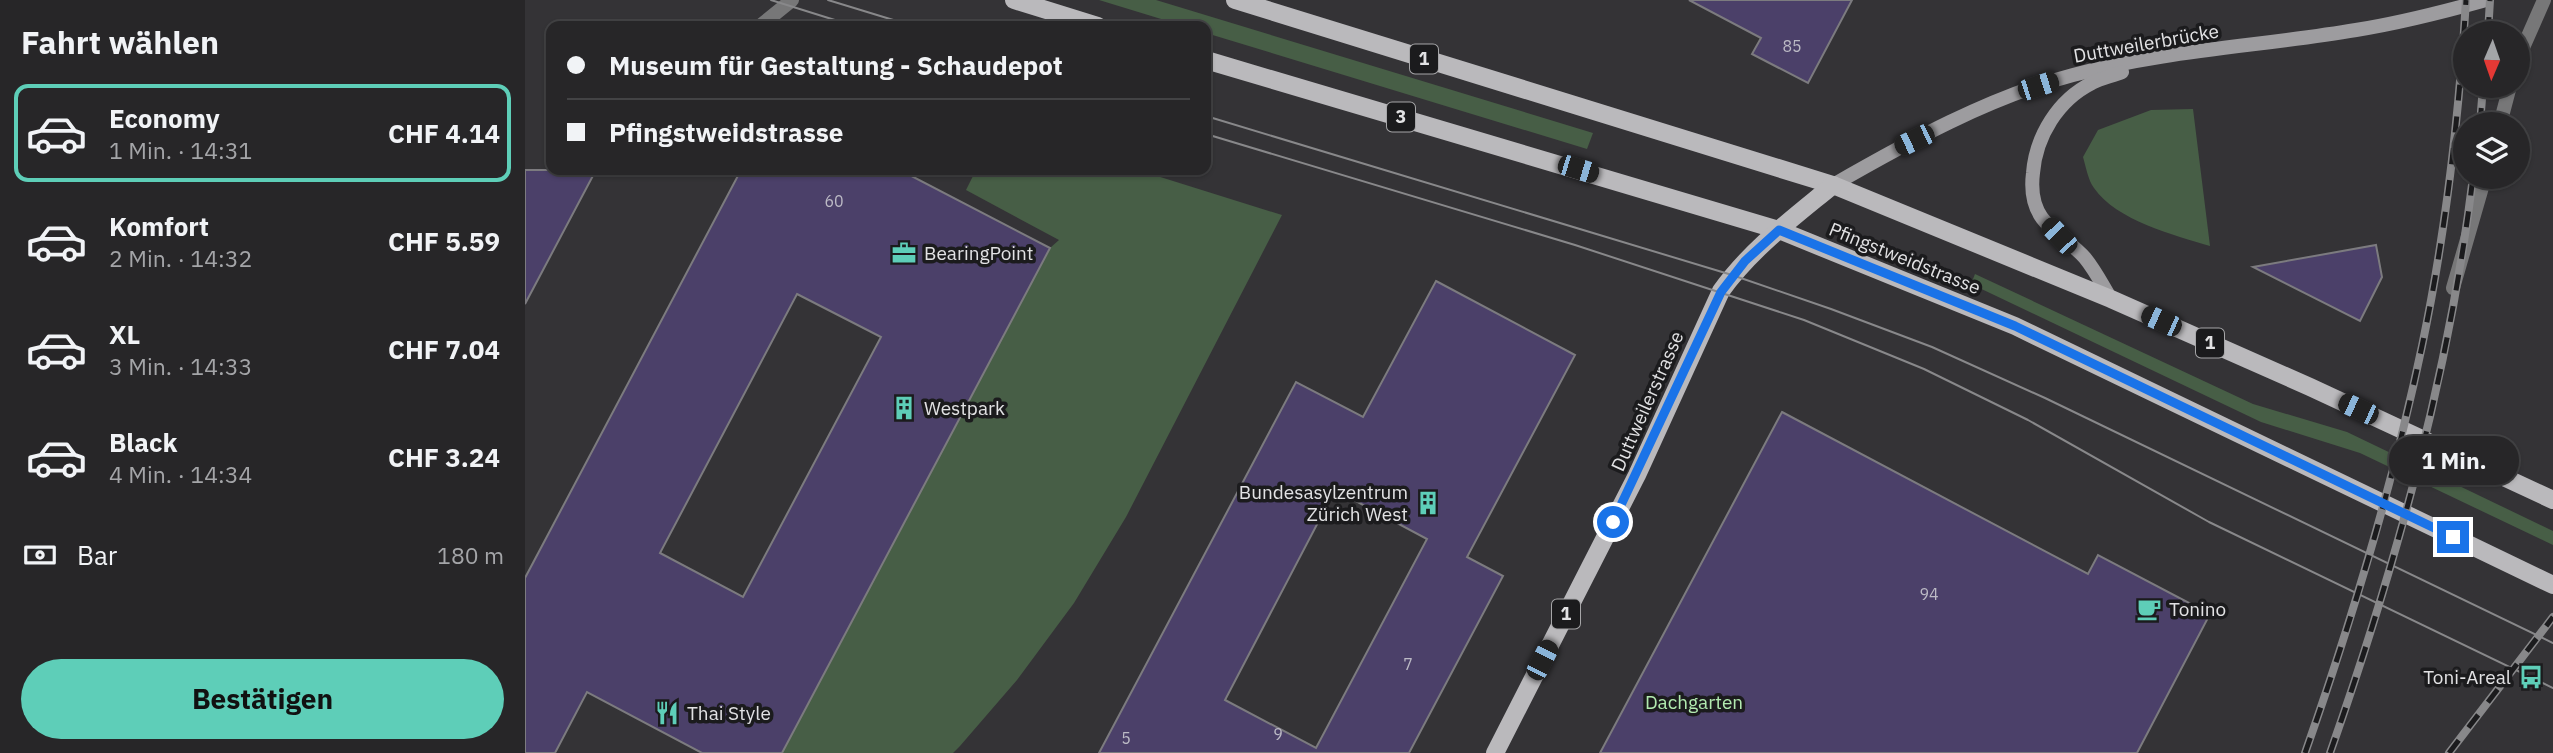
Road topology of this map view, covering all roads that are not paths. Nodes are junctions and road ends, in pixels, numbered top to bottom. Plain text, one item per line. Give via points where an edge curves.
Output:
1 (792, 0) edge
2 (1014, 0) edge
3 (1235, 0) edge
4 (2486, 0) edge
5 (2544, 0) edge
6 (766, 21) edge
7 (1082, 21) edge
8 (2531, 30) edge
9 (2173, 54) junction
10 (1211, 61) edge
11 (1833, 185) junction
12 (2482, 189) edge
13 (1779, 230) junction
14 (2453, 288) dead end
15 (2111, 299) junction
16 (2553, 500) edge
17 (2553, 585) edge
18 (1495, 753) edge

1 - 6 lane
2 - 7 main road
3 - 11 main road, Pfingstweidstrasse / 1
4 - 9 street, Duttweilerbrücke via 2357,30
5 - 8 lane
9 - 11 street, Duttweilerbrücke via 2073,75 2020,92 1903,146
9 - 15 street via 2092,83 2069,100 2042,132 2034,160 2031,189 2038,211 2085,258
10 - 13 main road, Pfingstweidstrasse / 3
11 - 13 main road, Duttweilerstrasse
11 - 15 main road, Pfingstweidstrasse / 1
12 - 14 lane
13 - 17 main road, Pfingstweidstrasse via 2015,326
13 - 18 main road, Duttweilerstrasse / 1 via 1745,261 1721,292 1637,475
15 - 16 main road, Pfingstweidstrasse / 1

